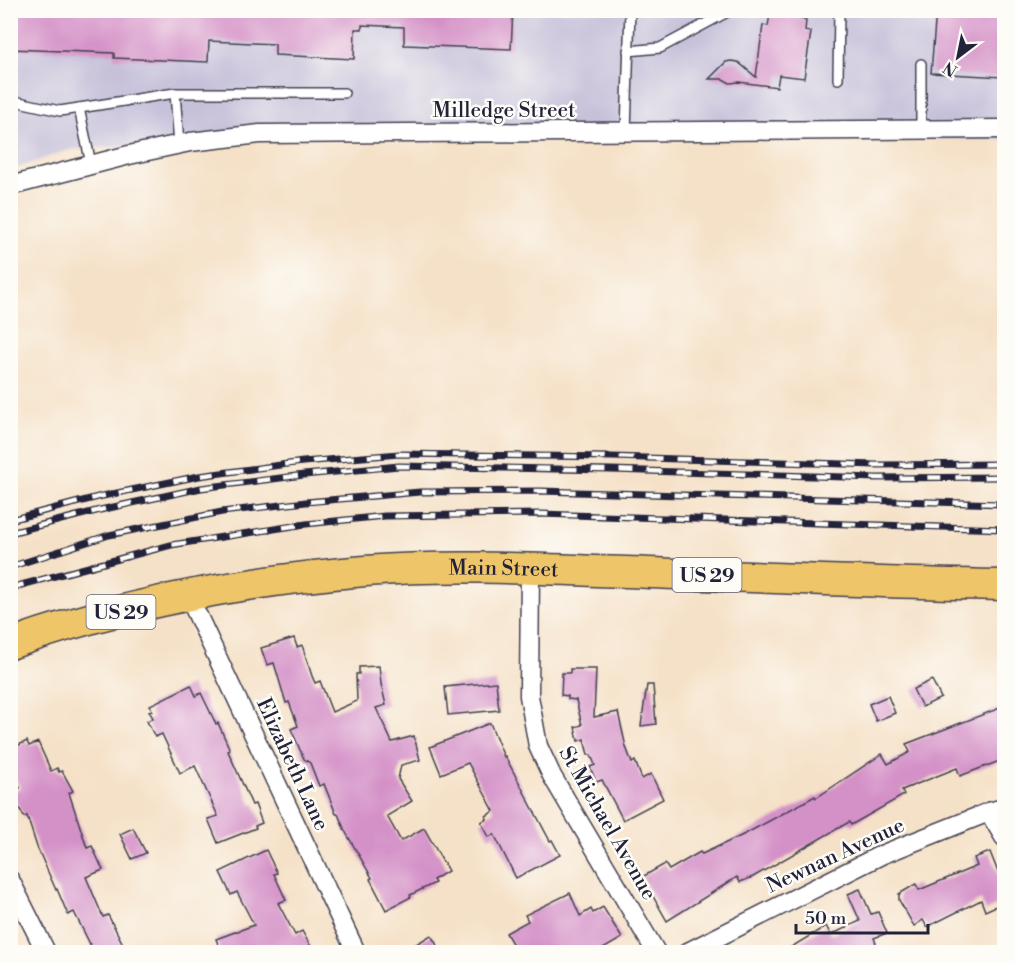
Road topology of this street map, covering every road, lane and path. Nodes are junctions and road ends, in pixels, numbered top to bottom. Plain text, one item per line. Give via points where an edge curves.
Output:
1 (630, 10) edge
2 (731, 10) edge
3 (839, 10) edge
4 (628, 51) junction
5 (921, 64) dead end
6 (838, 78) dead end
7 (176, 93) junction
8 (344, 93) dead end
9 (10, 100) edge
10 (79, 108) junction
11 (921, 129) junction
12 (1005, 129) edge
13 (626, 131) junction
14 (179, 144) junction
15 (91, 164) junction
16 (10, 186) edge
17 (530, 568) junction
18 (1005, 585) edge
19 (188, 596) junction
20 (10, 644) edge
21 (997, 810) edge
22 (1005, 837) edge
23 (10, 880) edge
24 (46, 952) edge
25 (356, 952) edge
26 (657, 952) edge
27 (688, 952) edge

1 - 4 lane
2 - 4 lane via 660,48
3 - 6 lane
4 - 13 lane
5 - 11 lane
7 - 8 lane
7 - 10 lane
7 - 14 lane
9 - 10 lane via 60,111
10 - 15 lane
11 - 12 street, Milledge Street
11 - 13 street, Milledge Street
13 - 14 street, Milledge Street via 260,134
14 - 15 street, Milledge Street
15 - 16 street, Milledge Street
17 - 18 main road, Main Street / US 29
17 - 19 main road, Main Street / US 29 via 367,571 277,580
17 - 26 street, St Michael Avenue via 529,696 538,746
19 - 20 main road, Main Street / US 29 via 53,628
19 - 25 street, Elizabeth Lane
21 - 22 street
21 - 27 street, Newnan Avenue via 881,855
23 - 24 street

